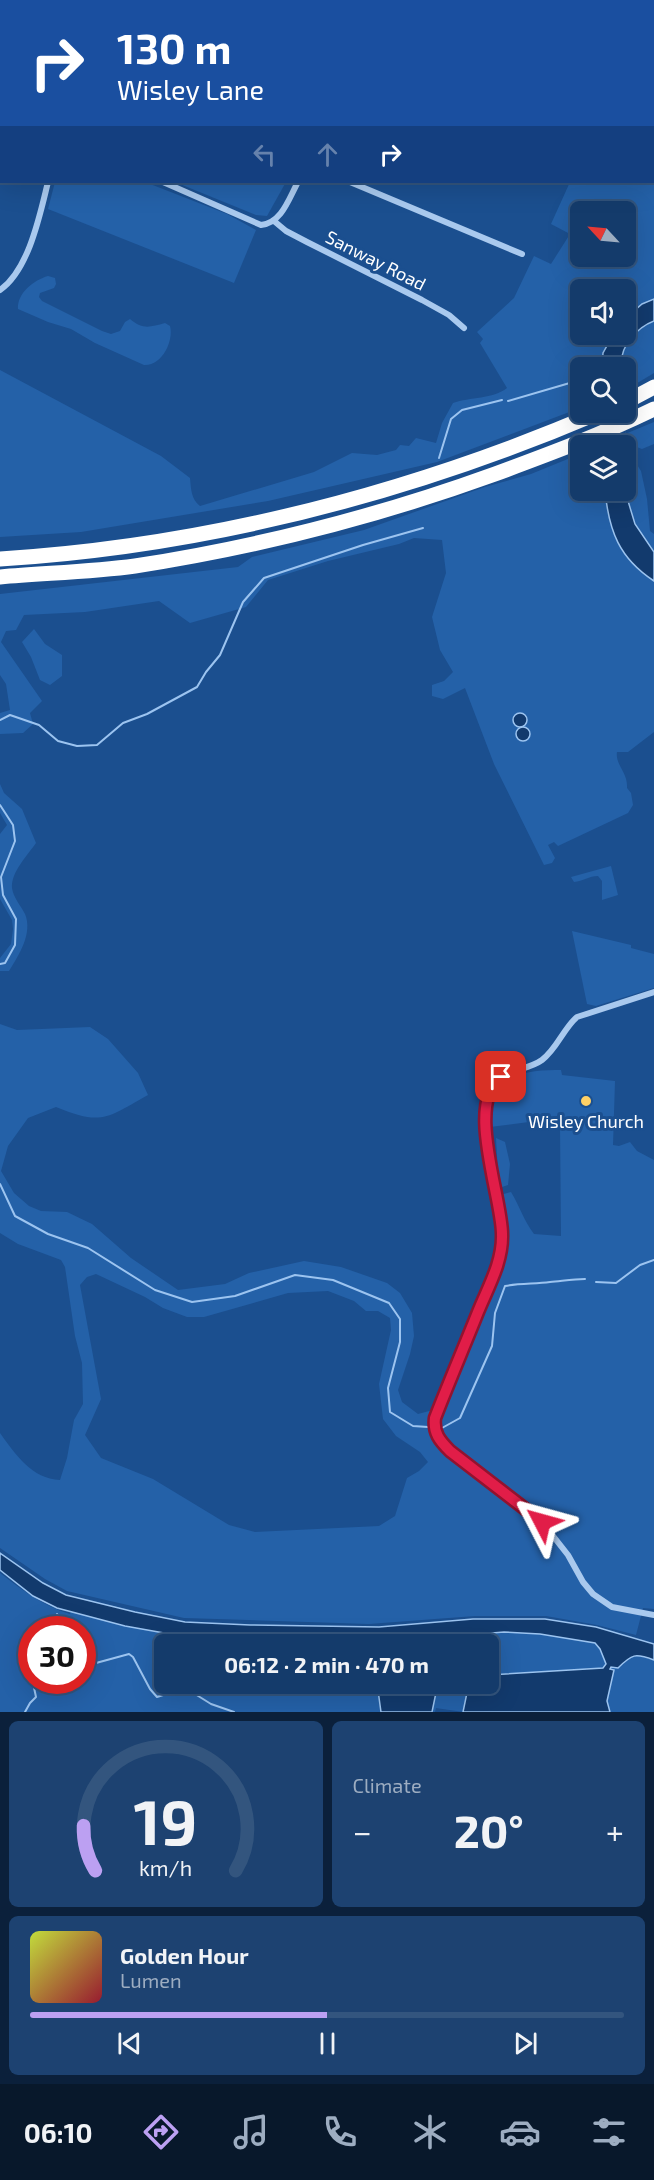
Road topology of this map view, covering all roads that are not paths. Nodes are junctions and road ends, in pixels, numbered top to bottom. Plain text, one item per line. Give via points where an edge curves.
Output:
1 (48, 183) edge
2 (165, 183) edge
3 (297, 183) edge
4 (352, 183) edge
5 (458, 218) dead end
6 (274, 221) junction
7 (454, 226) junction
8 (522, 254) dead end
9 (0, 290) edge
10 (465, 328) dead end
11 (654, 387) edge
12 (636, 396) edge
13 (654, 409) edge
14 (573, 423) edge
15 (0, 559) edge
16 (0, 577) edge
17 (654, 992) edge
18 (654, 1615) edge

1 - 9 street via 26,252 13,277
2 - 6 street, Sanway Road via 252,222 261,225
3 - 6 street
4 - 7 street
5 - 7 street
6 - 10 street, Sanway Road via 442,311
7 - 8 street
11 - 12 highway
13 - 16 highway via 534,460 371,514 258,543 134,566
14 - 15 highway via 461,466 254,525 129,546
17 - 18 street via 577,1017 545,1058 491,1085 487,1097 487,1146 502,1247 434,1424 437,1436 450,1451 542,1522 593,1594 612,1607

